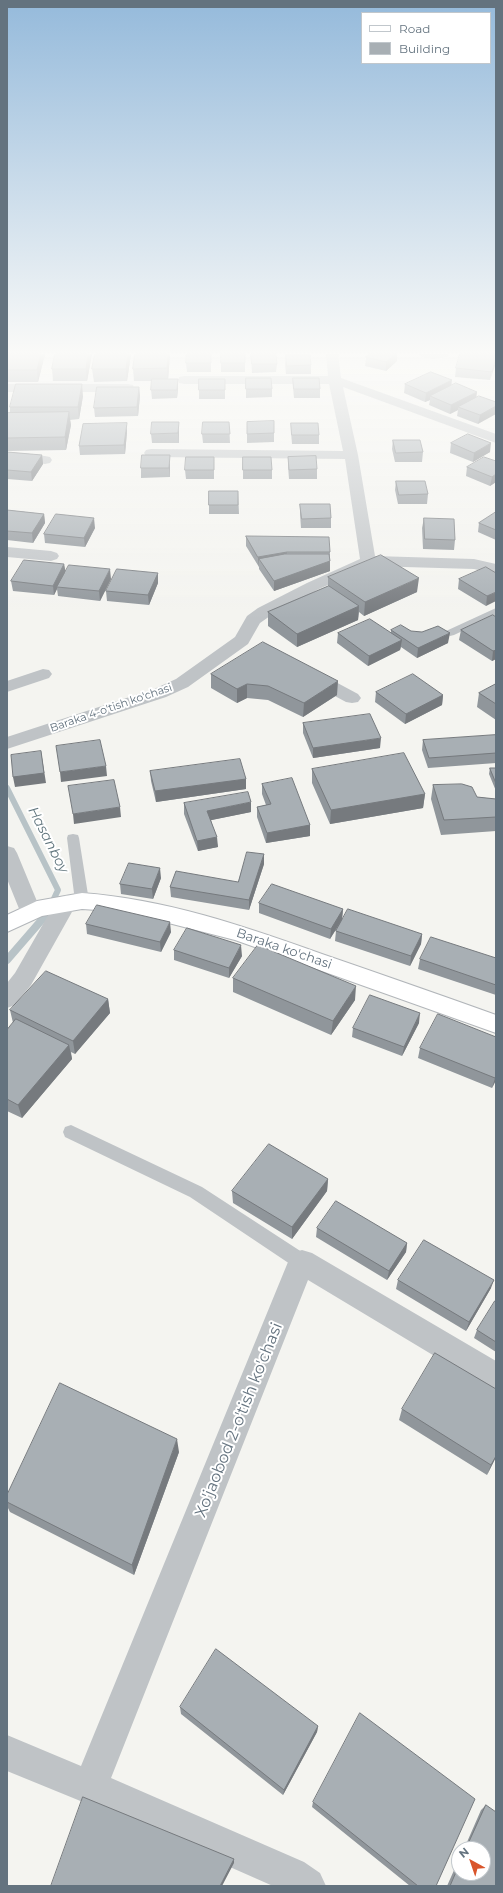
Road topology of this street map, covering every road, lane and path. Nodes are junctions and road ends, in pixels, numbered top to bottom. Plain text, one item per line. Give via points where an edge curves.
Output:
1 (348, 442) edge
2 (151, 453) edge
3 (351, 455) junction
4 (7, 456) edge
5 (45, 460) dead end
6 (7, 552) edge
7 (51, 556) dead end
8 (368, 561) junction
9 (496, 569) edge
10 (496, 611) edge
11 (450, 633) edge
12 (297, 669) edge
13 (43, 674) dead end
14 (7, 687) edge
15 (352, 698) dead end
16 (7, 743) edge
17 (73, 838) dead end
18 (7, 854) edge
19 (74, 902) junction
20 (34, 910) junction
21 (7, 924) edge
22 (7, 999) edge
23 (496, 1024) edge
24 (71, 1132) dead end
25 (302, 1262) junction
26 (496, 1377) edge
27 (7, 1753) edge
28 (90, 1787) junction
29 (292, 1882) edge

1 - 3 street
2 - 3 street
3 - 8 street
4 - 5 street
6 - 7 street
8 - 9 street, Baraka 4-o'tish ko'chasi via 474,564
8 - 16 street, Baraka 4-o'tish ko'chasi via 264,612 253,620 249,644 182,683 160,693
10 - 11 lane
12 - 15 street
13 - 14 street
17 - 19 lane
18 - 20 street
19 - 20 main road, Baraka ko'chasi
19 - 22 street
19 - 23 main road, Baraka ko'chasi via 112,903 141,908 239,933
20 - 21 main road, Baraka ko'chasi
24 - 25 lane via 196,1192
25 - 26 street
25 - 28 street, Xo'jaobod 2-o'tish ko'chasi
27 - 28 street
28 - 29 street

